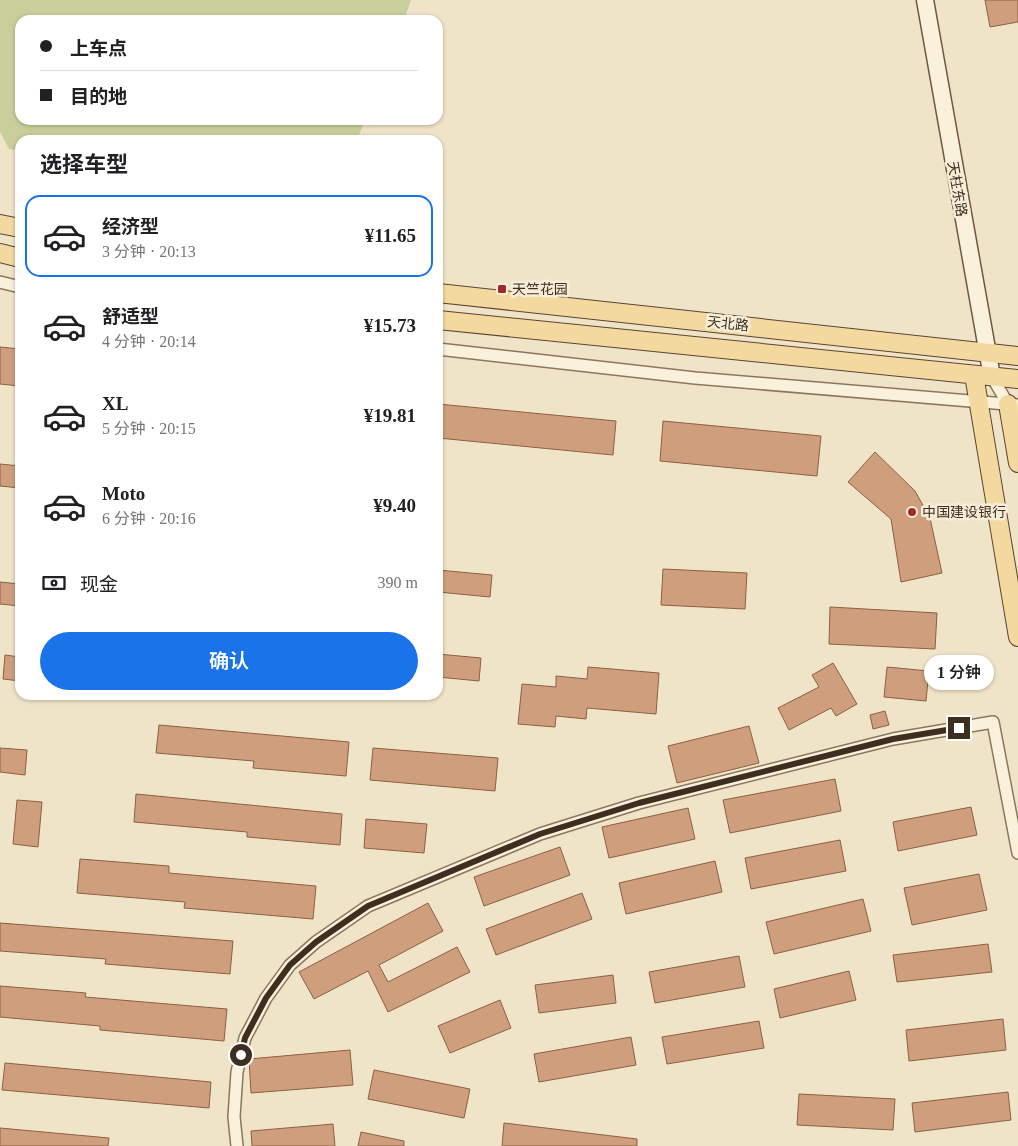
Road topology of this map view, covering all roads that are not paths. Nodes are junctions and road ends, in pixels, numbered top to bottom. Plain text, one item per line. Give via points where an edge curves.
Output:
1 (925, 0) edge
2 (0, 224) edge
3 (15, 227) edge
4 (0, 253) edge
5 (15, 257) edge
6 (0, 282) edge
7 (15, 286) edge
8 (443, 294) edge
9 (443, 321) edge
10 (443, 350) edge
11 (988, 353) junction
12 (1018, 356) edge
13 (974, 375) junction
14 (992, 377) junction
15 (1018, 380) edge
16 (979, 402) junction
17 (1013, 404) edge
18 (1018, 463) edge
19 (1018, 637) edge
20 (1018, 853) edge
21 (237, 1146) edge

1 - 11 street, 天柱东路
2 - 3 main road
4 - 5 main road
6 - 7 street
8 - 11 main road, 天北路
9 - 13 main road, 天北路
10 - 16 street via 695,378
11 - 12 main road, 天北路
11 - 14 street, 天柱东路
13 - 14 main road, 天北路
13 - 16 main road
14 - 15 main road, 天北路
14 - 17 street
16 - 17 street
16 - 19 main road
17 - 18 main road
20 - 21 street via 993,722 893,739 639,803 540,834 368,906 316,942 290,965 266,998 245,1038 237,1072 234,1117

